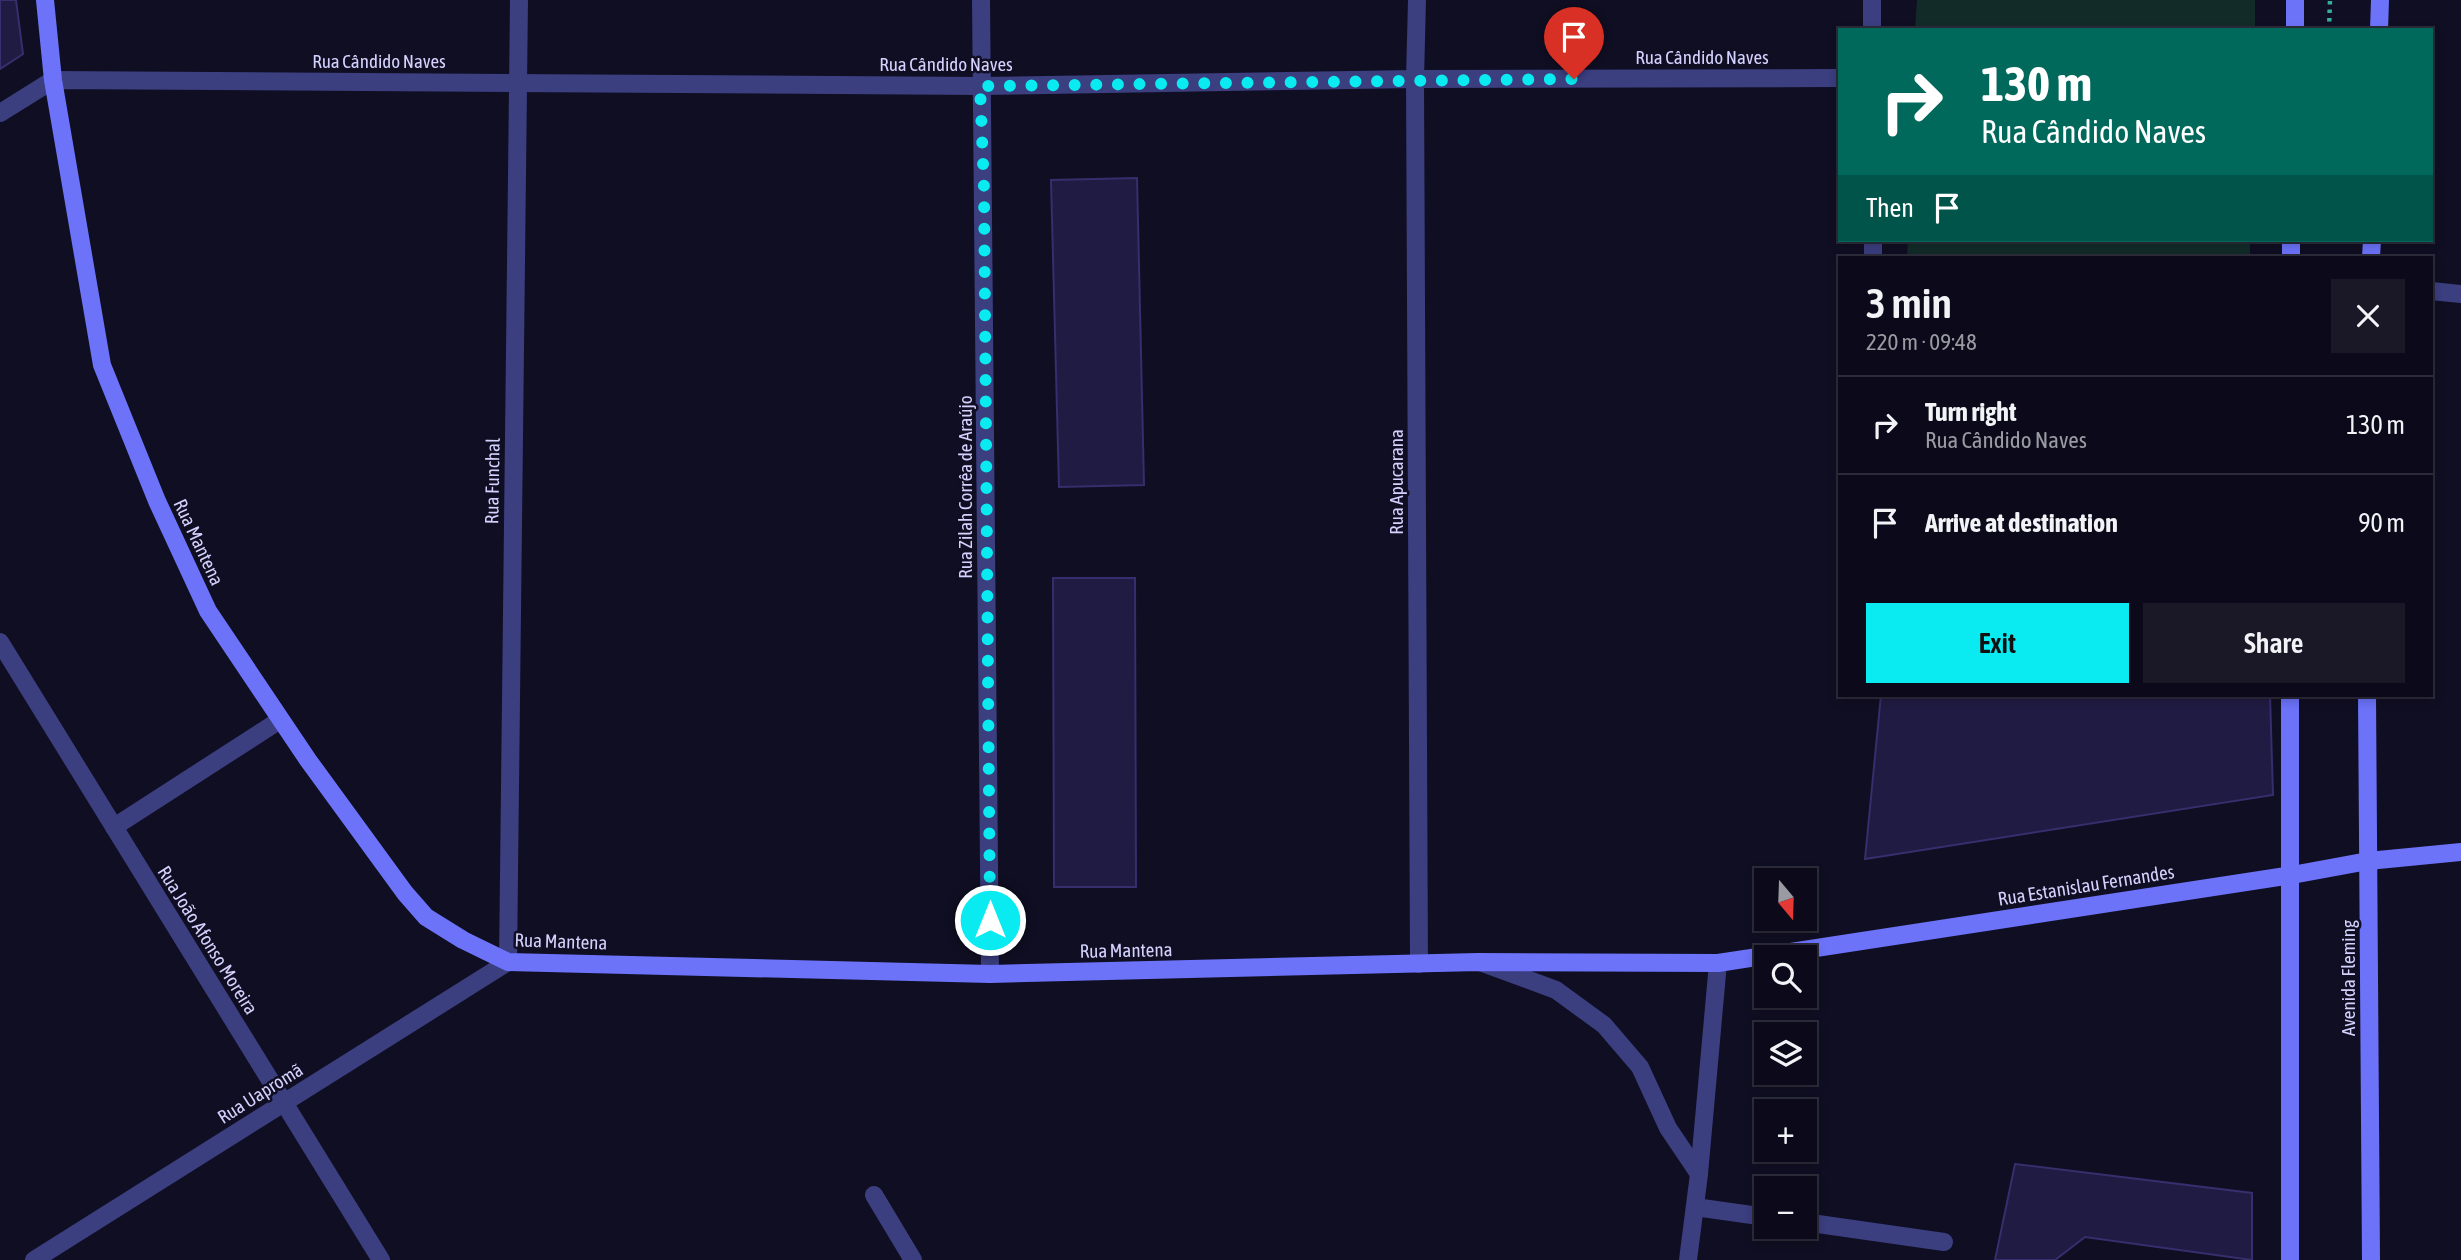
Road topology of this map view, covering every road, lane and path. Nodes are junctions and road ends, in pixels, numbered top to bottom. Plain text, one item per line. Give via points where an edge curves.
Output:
1 (45, 0) edge
2 (519, 0) edge
3 (981, 0) edge
4 (1417, 0) edge
5 (1872, 0) edge
6 (2295, 0) edge
7 (2330, 0) edge
8 (2380, 0) edge
9 (1872, 28) edge
10 (2295, 28) edge
11 (2329, 28) edge
12 (2379, 28) edge
13 (1838, 78) edge
14 (1415, 79) junction
15 (53, 80) junction
16 (517, 83) junction
17 (980, 86) junction
18 (0, 113) edge
19 (2433, 291) edge
20 (2461, 294) edge
21 (0, 642) edge
22 (2290, 697) edge
23 (2367, 697) edge
24 (280, 720) junction
25 (114, 827) junction
26 (2461, 852) edge
27 (2368, 860) junction
28 (2292, 875) junction
29 (508, 962) junction
30 (1478, 962) junction
31 (1718, 963) junction
32 (1419, 964) junction
33 (990, 974) junction
34 (284, 1102) junction
35 (1699, 1174) junction
36 (874, 1195) dead end
37 (1695, 1207) junction
38 (1754, 1215) edge
39 (1817, 1224) edge
40 (1944, 1242) dead end
41 (34, 1260) edge
42 (381, 1260) edge
43 (913, 1260) edge
44 (1688, 1260) edge
45 (2290, 1260) edge
46 (2371, 1260) edge

1 - 15 main road, Rua Mantena
2 - 16 street, Rua Funchal
3 - 17 street, Rua Zilah Corrêa de Araújo
4 - 14 street, Rua Apucarana
5 - 9 street
6 - 10 main road
7 - 11 path
8 - 12 main road
13 - 14 street, Rua Cândido Naves
14 - 17 street, Rua Cândido Naves
14 - 32 street, Rua Apucarana
15 - 16 street, Rua Cândido Naves
15 - 18 street
15 - 24 main road, Rua Mantena via 102,365 208,611
16 - 17 street, Rua Cândido Naves
16 - 29 street, Rua Funchal
17 - 33 street, Rua Zilah Corrêa de Araújo
19 - 20 street
21 - 25 street, Rua João Afonso Moreira
22 - 28 main road
23 - 27 main road, Avenida Fleming
24 - 25 street
24 - 29 main road, Rua Mantena via 426,917
25 - 34 street, Rua João Afonso Moreira
26 - 27 main road, Rua Estanislau Fernandes
27 - 28 main road, Rua Estanislau Fernandes
27 - 46 main road, Avenida Fleming
28 - 31 main road, Rua Estanislau Fernandes
28 - 45 main road
29 - 33 main road, Rua Mantena
29 - 34 street, Rua Uapromã
30 - 31 main road, Rua Mantena
30 - 32 main road, Rua Mantena
30 - 35 street via 1556,990 1604,1025 1640,1067 1668,1128
31 - 35 street
32 - 33 main road, Rua Mantena
34 - 41 street, Rua Uapromã
34 - 42 street, Rua João Afonso Moreira
35 - 37 street
36 - 43 street
37 - 38 street
37 - 44 street
39 - 40 street

